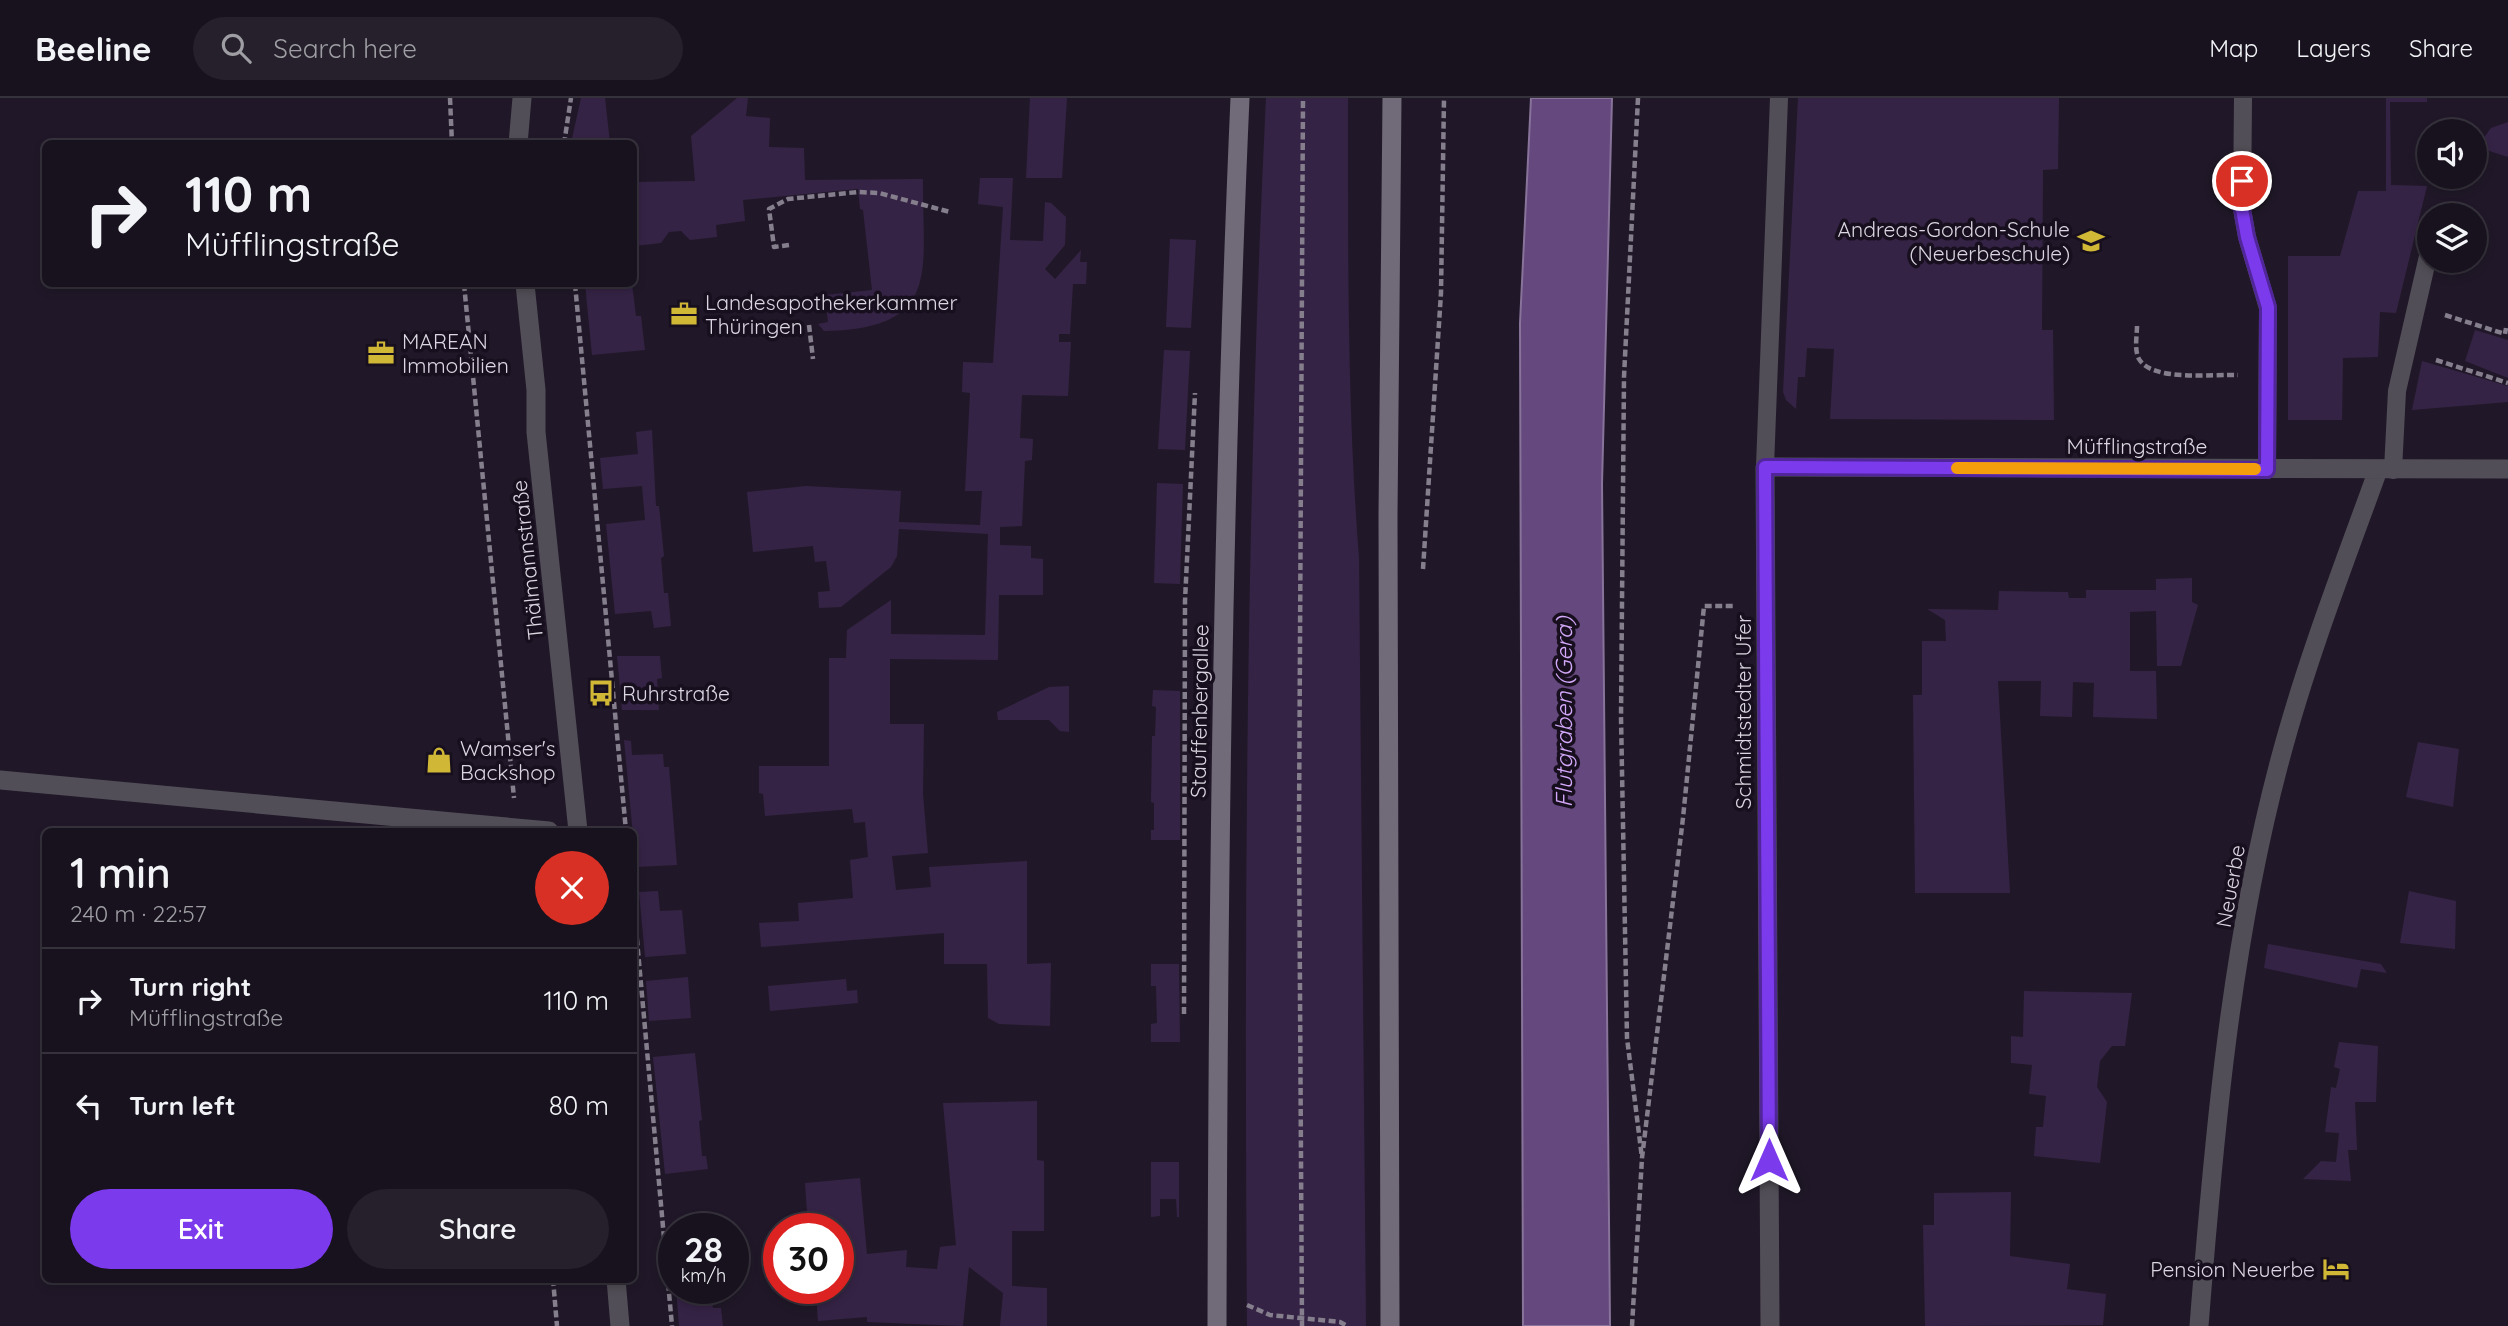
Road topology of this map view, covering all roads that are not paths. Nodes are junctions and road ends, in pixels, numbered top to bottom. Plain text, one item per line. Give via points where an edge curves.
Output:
1 (522, 98) edge
2 (1240, 98) edge
3 (1392, 98) edge
4 (1779, 98) edge
5 (2243, 98) edge
6 (518, 140) edge
7 (2424, 273) edge
8 (526, 287) edge
9 (1765, 467) junction
10 (2267, 470) junction
11 (2385, 470) junction
12 (2508, 470) edge
13 (0, 780) edge
14 (505, 828) edge
15 (578, 828) edge
16 (616, 1283) edge
17 (620, 1326) edge
18 (1217, 1326) edge
19 (1390, 1326) edge
20 (1770, 1326) edge
21 (2199, 1326) edge

1 - 6 street
2 - 18 main road, Stauffenbergallee via 1229,345 1219,823
3 - 19 main road
4 - 9 lane, Schmidtstedter Ufer
5 - 10 lane via 2242,209 2268,307
7 - 11 lane via 2404,353
8 - 15 street, Thälmannstraße via 536,432
9 - 10 street, Müfflingstraße
9 - 20 street, Schmidtstedter Ufer
10 - 11 street, Müfflingstraße
11 - 12 street, Müfflingstraße
11 - 21 street, Neuerbe via 2302,683 2264,825 2218,1107
13 - 14 street
16 - 17 street

